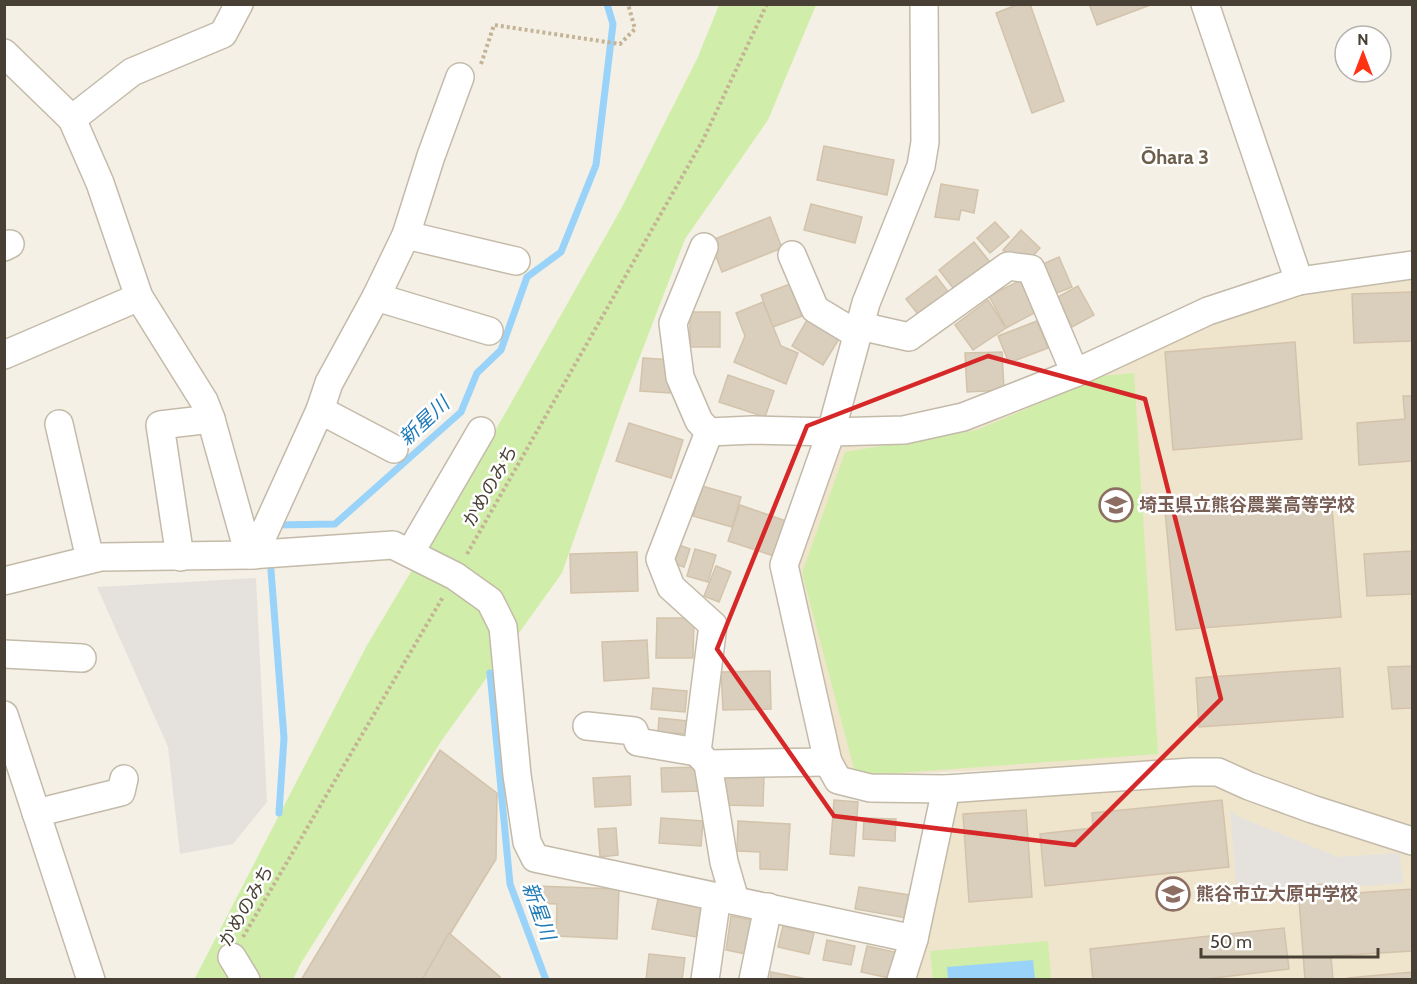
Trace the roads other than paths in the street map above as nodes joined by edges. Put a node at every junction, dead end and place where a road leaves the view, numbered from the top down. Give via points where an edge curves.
1 (239, 4) edge
2 (924, 4) edge
3 (1205, 4) edge
4 (4, 53) edge
5 (460, 77) road end
6 (72, 119) junction
7 (406, 235) junction
8 (704, 247) dead end
9 (792, 255) dead end
10 (516, 261) dead end
11 (1413, 265) edge
12 (1299, 281) junction
13 (139, 297) junction
14 (376, 297) junction
15 (489, 331) dead end
16 (859, 331) junction
17 (4, 355) edge
18 (1076, 373) junction
19 (320, 410) junction
20 (211, 419) junction
21 (59, 424) dead end
22 (481, 431) dead end
23 (709, 432) junction
24 (831, 432) junction
25 (394, 449) dead end
26 (261, 554) junction
27 (410, 554) junction
28 (180, 557) junction
29 (90, 559) junction
30 (4, 581) edge
31 (4, 654) edge
32 (82, 658) dead end
33 (4, 715) edge
34 (587, 726) dead end
35 (703, 758) junction
36 (828, 762) junction
37 (124, 779) dead end
38 (946, 789) junction
39 (36, 813) junction
40 (1413, 841) edge
41 (726, 898) junction
42 (768, 907) junction
43 (914, 939) junction
44 (91, 980) edge
45 (705, 980) edge
46 (753, 980) edge
47 (901, 980) edge

1 - 6 street via 223,34 132,72
2 - 16 street via 925,142 921,166 866,303
3 - 12 street
4 - 6 street
5 - 7 street
6 - 13 street via 100,183
7 - 10 street
7 - 14 street
8 - 23 street via 674,323 681,377 699,421
9 - 16 street via 815,309
11 - 12 street
12 - 18 street via 1208,311
13 - 17 street
13 - 20 street via 204,401
14 - 15 street
14 - 19 street via 330,383
16 - 18 street via 909,337 1008,266 1023,267 1030,269
16 - 24 street
18 - 24 street via 963,417 904,430
19 - 25 street
19 - 26 street
20 - 26 street
20 - 28 street via 160,424
21 - 29 street
22 - 27 street
23 - 24 street
23 - 35 street via 660,559 671,587 713,625
24 - 36 street via 784,565
26 - 27 street via 393,545
26 - 28 street
27 - 41 street via 455,576 489,601 503,627 517,775 527,842 535,858
28 - 29 street
29 - 30 street
31 - 32 street
33 - 39 street
34 - 35 street via 634,731 638,742
35 - 36 street
35 - 41 street via 724,862
36 - 38 street via 838,780 870,788
37 - 39 street via 121,792
38 - 40 street via 1218,772 1312,809
38 - 43 street
39 - 44 street
41 - 42 street
41 - 45 street
42 - 43 street
42 - 46 street
43 - 47 street

